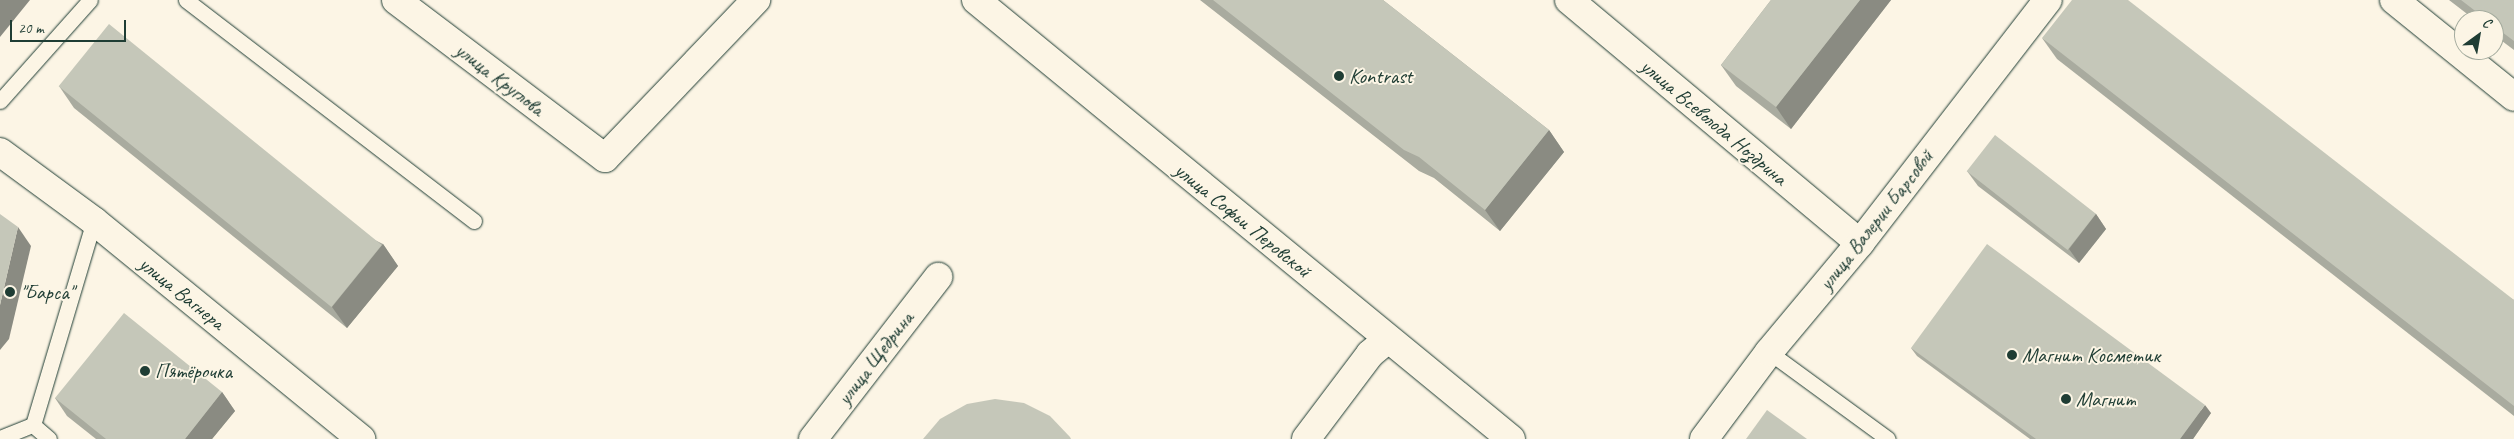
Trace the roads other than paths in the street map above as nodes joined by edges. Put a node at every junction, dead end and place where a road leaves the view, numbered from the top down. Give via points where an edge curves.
1 (90, 0) edge
2 (186, 0) edge
3 (396, 0) edge
4 (756, 0) edge
5 (976, 0) edge
6 (1569, 0) edge
7 (2048, 0) edge
8 (2394, 0) edge
9 (2514, 97) edge
10 (0, 101) edge
11 (0, 152) edge
12 (94, 221) junction
13 (474, 221) dead end
14 (1860, 243) junction
15 (938, 276) dead end
16 (1388, 339) junction
17 (1769, 352) junction
18 (33, 425) junction
19 (0, 438) edge
20 (49, 439) edge
21 (361, 439) edge
22 (813, 439) edge
23 (1306, 439) edge
24 (1511, 439) edge
25 (1704, 439) edge
26 (1888, 439) edge

1 - 10 lane
2 - 13 lane
3 - 4 street, улица Круглова via 605,158
5 - 16 street, улица Софьи Перовской
6 - 14 street, улица Всеволода Ноздрина
7 - 14 street, улица Валерии Барсовой
8 - 9 street
11 - 12 street, улица Вагнера
12 - 18 lane
12 - 21 street, улица Вагнера
14 - 17 street, улица Валерии Барсовой
15 - 22 street, улица Щедрина
16 - 23 street via 1370,354
16 - 24 street, улица Софьи Перовской
17 - 25 street, улица Валерии Барсовой
17 - 26 lane
18 - 19 lane
18 - 20 lane

